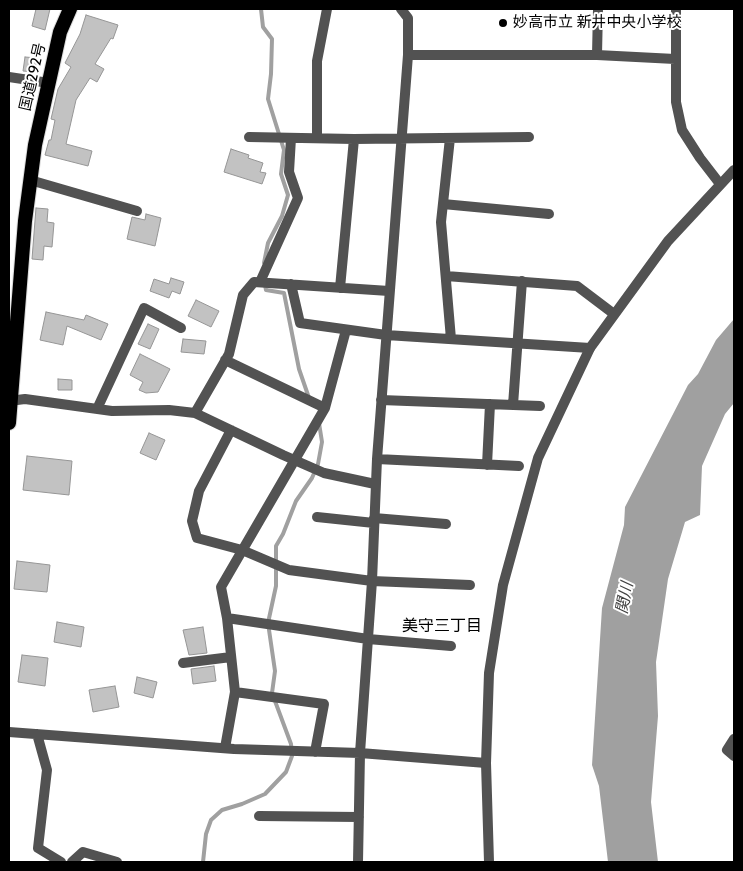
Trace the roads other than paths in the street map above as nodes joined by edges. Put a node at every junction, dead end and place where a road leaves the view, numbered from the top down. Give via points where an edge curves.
1 (70, 9) edge
2 (327, 9) edge
3 (401, 9) edge
4 (598, 9) edge
5 (676, 9) edge
6 (408, 55) junction
7 (597, 55) junction
8 (675, 59) junction
9 (9, 77) edge
10 (49, 83) junction
11 (249, 137) dead end
12 (529, 137) dead end
13 (292, 138) junction
14 (317, 138) junction
15 (401, 138) junction
16 (450, 138) junction
17 (354, 139) junction
18 (734, 170) edge
19 (30, 180) junction
20 (720, 184) junction
21 (443, 204) junction
22 (137, 211) dead end
23 (549, 214) dead end
24 (446, 276) junction
25 (522, 281) junction
26 (260, 282) junction
27 (292, 284) junction
28 (340, 288) junction
29 (389, 291) junction
30 (614, 314) junction
31 (181, 328) dead end
32 (346, 330) junction
33 (386, 335) junction
34 (451, 339) junction
35 (518, 343) junction
36 (590, 348) junction
37 (225, 360) junction
38 (382, 400) junction
39 (10, 401) edge
40 (490, 404) junction
41 (513, 405) junction
42 (540, 406) dead end
43 (325, 408) junction
44 (96, 409) junction
45 (195, 412) junction
46 (9, 422) edge
47 (231, 430) junction
48 (377, 459) junction
49 (295, 460) junction
50 (486, 464) junction
51 (519, 466) dead end
52 (375, 484) junction
53 (317, 517) dead end
54 (374, 520) junction
55 (446, 524) dead end
56 (242, 550) junction
57 (372, 581) junction
58 (470, 585) dead end
59 (227, 618) junction
60 (368, 639) junction
61 (451, 646) dead end
62 (231, 657) junction
63 (183, 663) dead end
64 (235, 692) junction
65 (9, 732) edge
66 (37, 734) junction
67 (734, 739) edge
68 (225, 748) junction
69 (316, 752) junction
70 (360, 753) junction
71 (734, 756) edge
72 (486, 763) junction
73 (259, 816) dead end
74 (359, 817) junction
75 (61, 862) edge
76 (72, 862) edge
77 (117, 862) edge
78 (358, 862) edge
79 (488, 862) edge

1 - 10 highway, 国道292号 via 60,32
2 - 14 street via 317,61
3 - 6 street via 408,18
4 - 7 street
5 - 8 street
6 - 7 street
6 - 15 street
7 - 8 street
8 - 20 street via 676,102 682,130
9 - 10 street
10 - 19 highway, 国道292号
11 - 13 street
12 - 16 street
13 - 14 street
13 - 26 street via 289,172 298,198
14 - 17 street
15 - 16 street
15 - 17 street
15 - 29 street
16 - 21 street
17 - 28 street
18 - 20 street
19 - 22 street
19 - 39 highway, 国道292号
20 - 30 street via 668,240
21 - 23 street
21 - 24 street
24 - 25 street
24 - 34 street
25 - 30 street via 577,286
25 - 35 street
26 - 27 street
26 - 37 street via 254,282 243,295
27 - 28 street
27 - 32 street via 300,323
28 - 29 street
29 - 33 street
30 - 36 street
31 - 44 street via 144,308
32 - 33 street
32 - 43 street
33 - 34 street
33 - 38 street
34 - 35 street
35 - 36 street
35 - 41 street
36 - 72 street via 538,458 503,585 489,673
37 - 43 street
37 - 45 street
38 - 40 street
38 - 48 street
39 - 44 street via 24,399
39 - 46 highway, 国道292号
40 - 41 street
40 - 50 street
41 - 42 street
43 - 49 street
44 - 45 street
45 - 47 street
47 - 49 street
47 - 56 street via 199,491 192,521 197,538
48 - 50 street
48 - 52 street
49 - 52 street via 324,473
49 - 56 street
50 - 51 street
52 - 54 street
53 - 54 street
54 - 55 street
54 - 57 street
56 - 57 street via 289,570
56 - 59 street via 221,587
57 - 58 street
57 - 60 street
59 - 60 street
59 - 62 street
60 - 61 street
60 - 70 street
62 - 63 street
62 - 64 street
64 - 68 street
64 - 69 street via 324,704
65 - 66 street
66 - 68 street
66 - 75 street via 47,770 38,848
67 - 71 street via 727,750
68 - 69 street
69 - 70 street
70 - 72 street
70 - 74 street
72 - 79 street
73 - 74 street
74 - 78 street
76 - 77 street via 83,852

